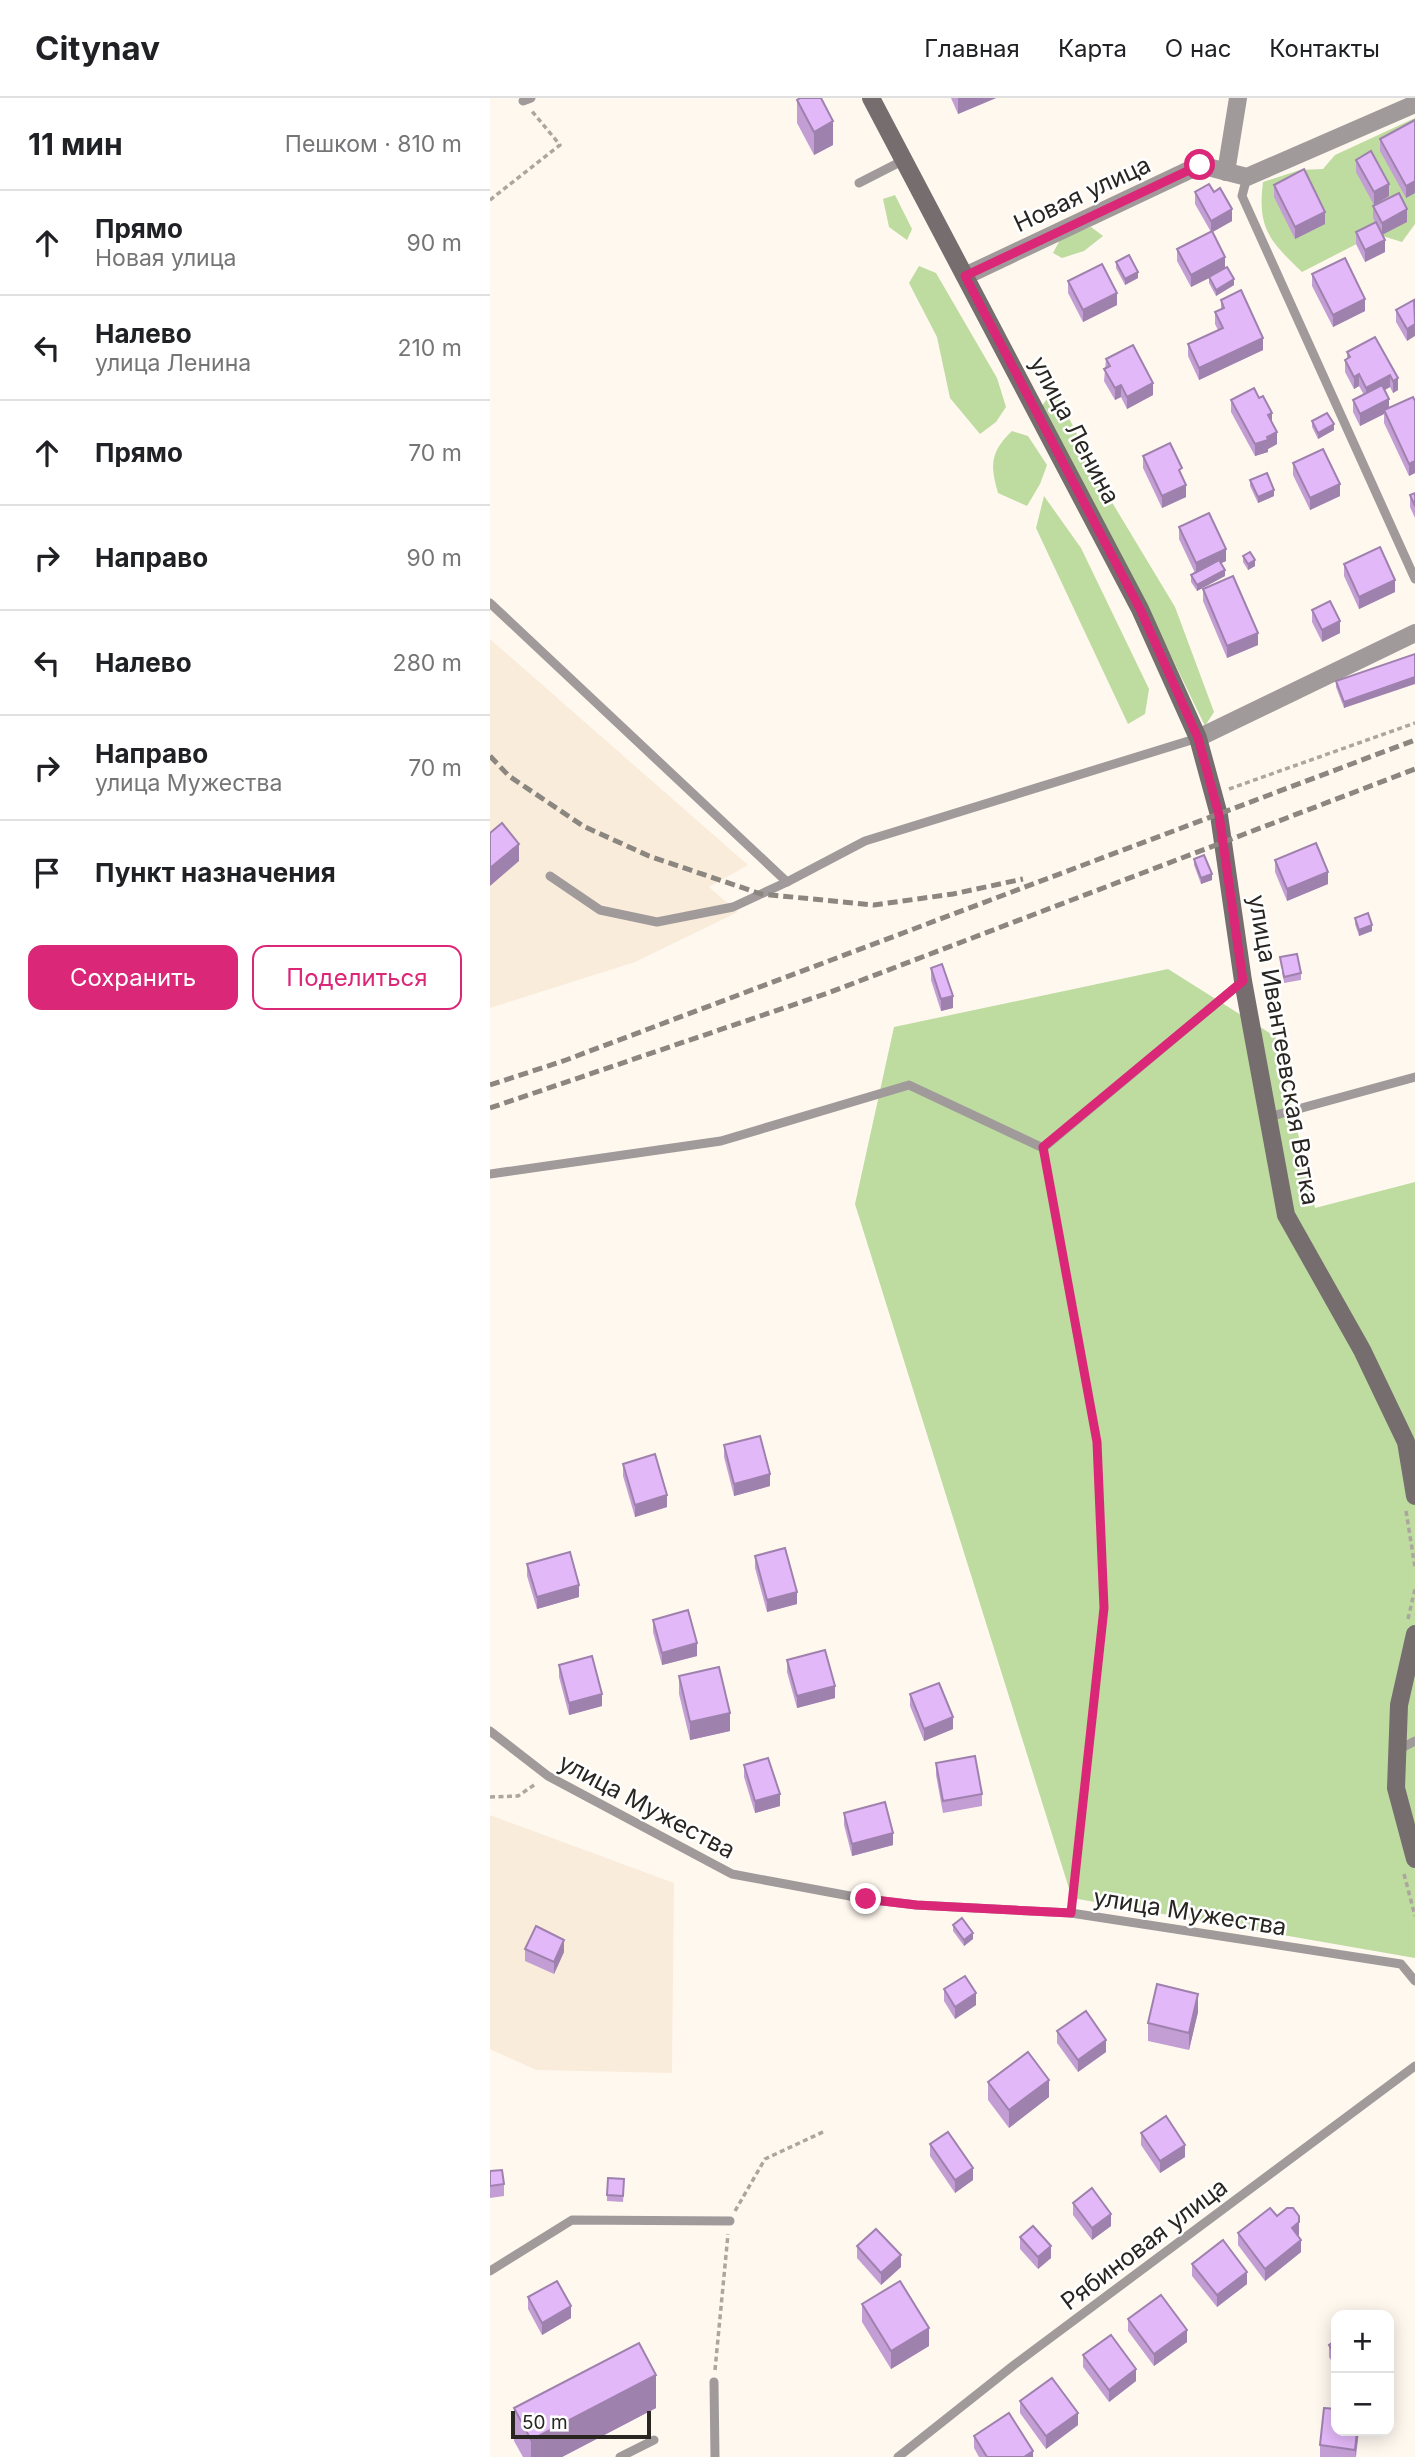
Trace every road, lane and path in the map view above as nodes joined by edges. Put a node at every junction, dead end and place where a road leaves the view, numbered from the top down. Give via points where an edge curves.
1 (871, 98) edge
2 (1238, 98) edge
3 (527, 99) edge
4 (1415, 104) edge
5 (904, 160) junction
6 (1226, 172) junction
7 (1247, 177) junction
8 (859, 183) dead end
9 (490, 200) edge
10 (965, 276) junction
11 (1415, 579) edge
12 (490, 603) edge
13 (1415, 633) edge
14 (1415, 723) edge
15 (1198, 738) junction
16 (1214, 794) junction
17 (550, 876) dead end
18 (787, 882) junction
19 (1243, 981) junction
20 (1415, 1077) edge
21 (1269, 1117) junction
22 (1043, 1147) junction
23 (490, 1174) edge
24 (1415, 1496) edge
25 (1415, 1634) edge
26 (490, 1731) edge
27 (1415, 1741) edge
28 (1398, 1750) junction
29 (548, 1776) junction
30 (490, 1797) edge
31 (1415, 1859) edge
32 (1071, 1913) junction
33 (1415, 1980) edge
34 (1415, 2066) edge
35 (825, 2132) dead end
36 (730, 2221) junction
37 (490, 2271) edge
38 (714, 2382) joint
39 (654, 2440) dead end
40 (620, 2457) edge
41 (715, 2457) edge
42 (898, 2457) edge

1 - 5 main road, улица Ленина
2 - 6 street
3 - 9 path via 560,145
4 - 7 street
5 - 8 lane
5 - 10 main road, улица Ленина
6 - 7 street, Новая улица
6 - 10 street, Новая улица via 1200,165
7 - 11 lane via 1242,197
10 - 15 main road, улица Ленина via 1140,609
12 - 18 lane
13 - 15 street
14 - 16 path
15 - 16 main road, улица Ленина
15 - 18 lane via 866,841
16 - 19 main road, улица Ивантеевская Ветка
17 - 18 lane via 600,910 657,922 733,906
19 - 21 main road, улица Ивантеевская Ветка
19 - 22 lane
20 - 21 lane
21 - 24 main road, улица Ивантеевская Ветка via 1286,1215 1362,1350 1406,1442
22 - 23 lane via 909,1085 721,1140
22 - 32 path via 1097,1442 1104,1608
25 - 28 main road via 1399,1705
26 - 29 lane, улица Мужества
27 - 28 lane
28 - 31 main road via 1396,1788
29 - 30 path via 518,1796
29 - 32 lane, улица Мужества via 733,1874 916,1905
32 - 33 lane, улица Мужества via 1401,1964
34 - 42 lane, Рябиновая улица via 1025,2356
35 - 36 path via 765,2159
36 - 37 lane via 572,2220
36 - 38 path
38 - 41 lane
39 - 40 lane

